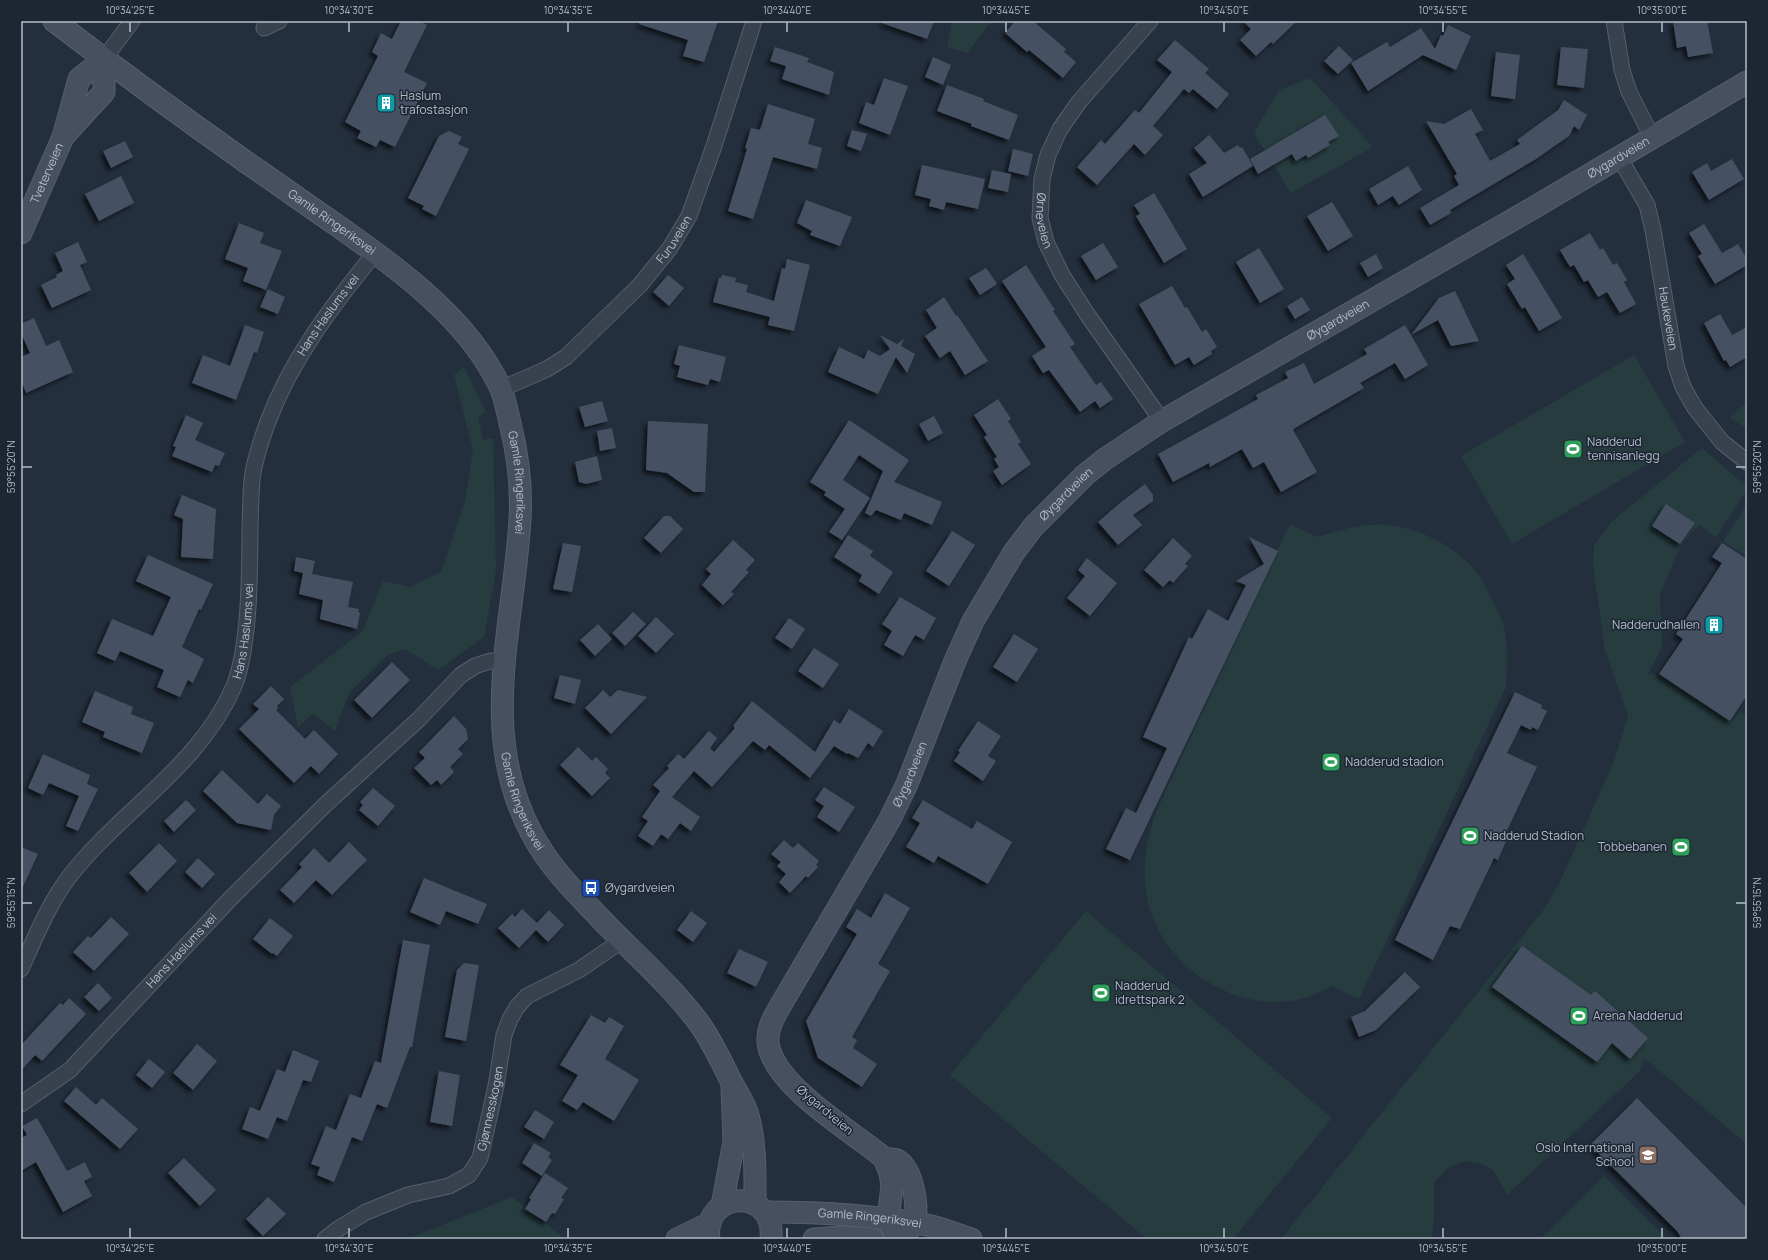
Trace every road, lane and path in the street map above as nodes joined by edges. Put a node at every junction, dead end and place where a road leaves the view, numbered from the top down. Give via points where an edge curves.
1 (54, 21) edge
2 (132, 21) edge
3 (279, 21) edge
4 (754, 21) edge
5 (1150, 21) edge
6 (1614, 21) edge
7 (264, 28) dead end
8 (104, 59) junction
9 (1747, 82) edge
10 (1652, 137) junction
11 (1620, 157) junction
12 (21, 233) edge
13 (375, 253) junction
14 (501, 389) junction
15 (1162, 421) junction
16 (1747, 462) edge
17 (505, 661) junction
18 (621, 941) junction
19 (21, 969) edge
20 (732, 1082) junction
21 (21, 1104) edge
22 (884, 1158) junction
23 (722, 1206) junction
24 (760, 1208) junction
25 (888, 1220) junction
26 (914, 1223) junction
27 (710, 1231) edge
28 (325, 1239) edge
29 (677, 1239) edge
30 (771, 1239) edge
31 (814, 1239) edge
32 (873, 1239) edge
33 (899, 1239) edge
34 (971, 1239) edge

1 - 8 main road, Gamle Ringeriksvei
2 - 8 street
3 - 7 street
4 - 14 street, Furuveien via 714,146 688,216 670,248 640,285 566,357 547,369
5 - 15 street, Ørneveien via 1079,102 1060,129 1048,155 1042,179 1040,218 1046,242 1062,275
6 - 10 street via 1622,70 1629,92
8 - 12 main road, Tveterveien via 79,79 63,137
8 - 13 main road, Gamle Ringeriksvei
9 - 10 main road, Øygardveien
10 - 11 main road, Øygardveien
11 - 15 main road, Øygardveien
11 - 16 street, Haukeveien via 1647,205 1676,366 1683,387 1695,408 1722,442
13 - 14 main road, Gamle Ringeriksvei via 412,282 458,324
13 - 19 street, Hans Haslums vei via 331,308 294,365 278,395 258,450 252,478 248,615 244,652 234,686 216,719 193,751 69,877 49,908
14 - 17 main road, Gamle Ringeriksvei via 516,446 521,490 515,576
15 - 22 main road, Øygardveien via 1085,475 1034,526 1010,558 973,621 907,784 889,821 770,1025 768,1042 777,1066 806,1098
17 - 18 main road, Gamle Ringeriksvei via 501,701 503,738 511,783 519,806 531,832 556,871
17 - 21 street, Hans Haslums vei via 490,661 475,666 461,675 419,719 326,804 230,899 70,1070
18 - 20 main road, Gamle Ringeriksvei via 667,984 682,1002 710,1040
18 - 28 street, Gjønnesskogen via 579,970 527,996 517,1007 504,1035 480,1158 469,1175 449,1186 408,1195 366,1212
20 - 23 main road, Gamle Ringeriksvei via 734,1141
20 - 24 main road, Gamle Ringeriksvei via 743,1100 753,1141
22 - 25 main road via 892,1185
22 - 26 main road, Øygardveien via 897,1160 914,1186
23 - 24 main road via 732,1201 744,1200
23 - 27 main road via 714,1213
24 - 25 main road, Gamle Ringeriksvei
24 - 30 main road via 770,1221
25 - 26 main road, Gamle Ringeriksvei
25 - 33 main road
26 - 33 main road
26 - 34 main road, Gamle Ringeriksvei
27 - 29 main road
31 - 32 main road, Gamle Ringeriksvei

